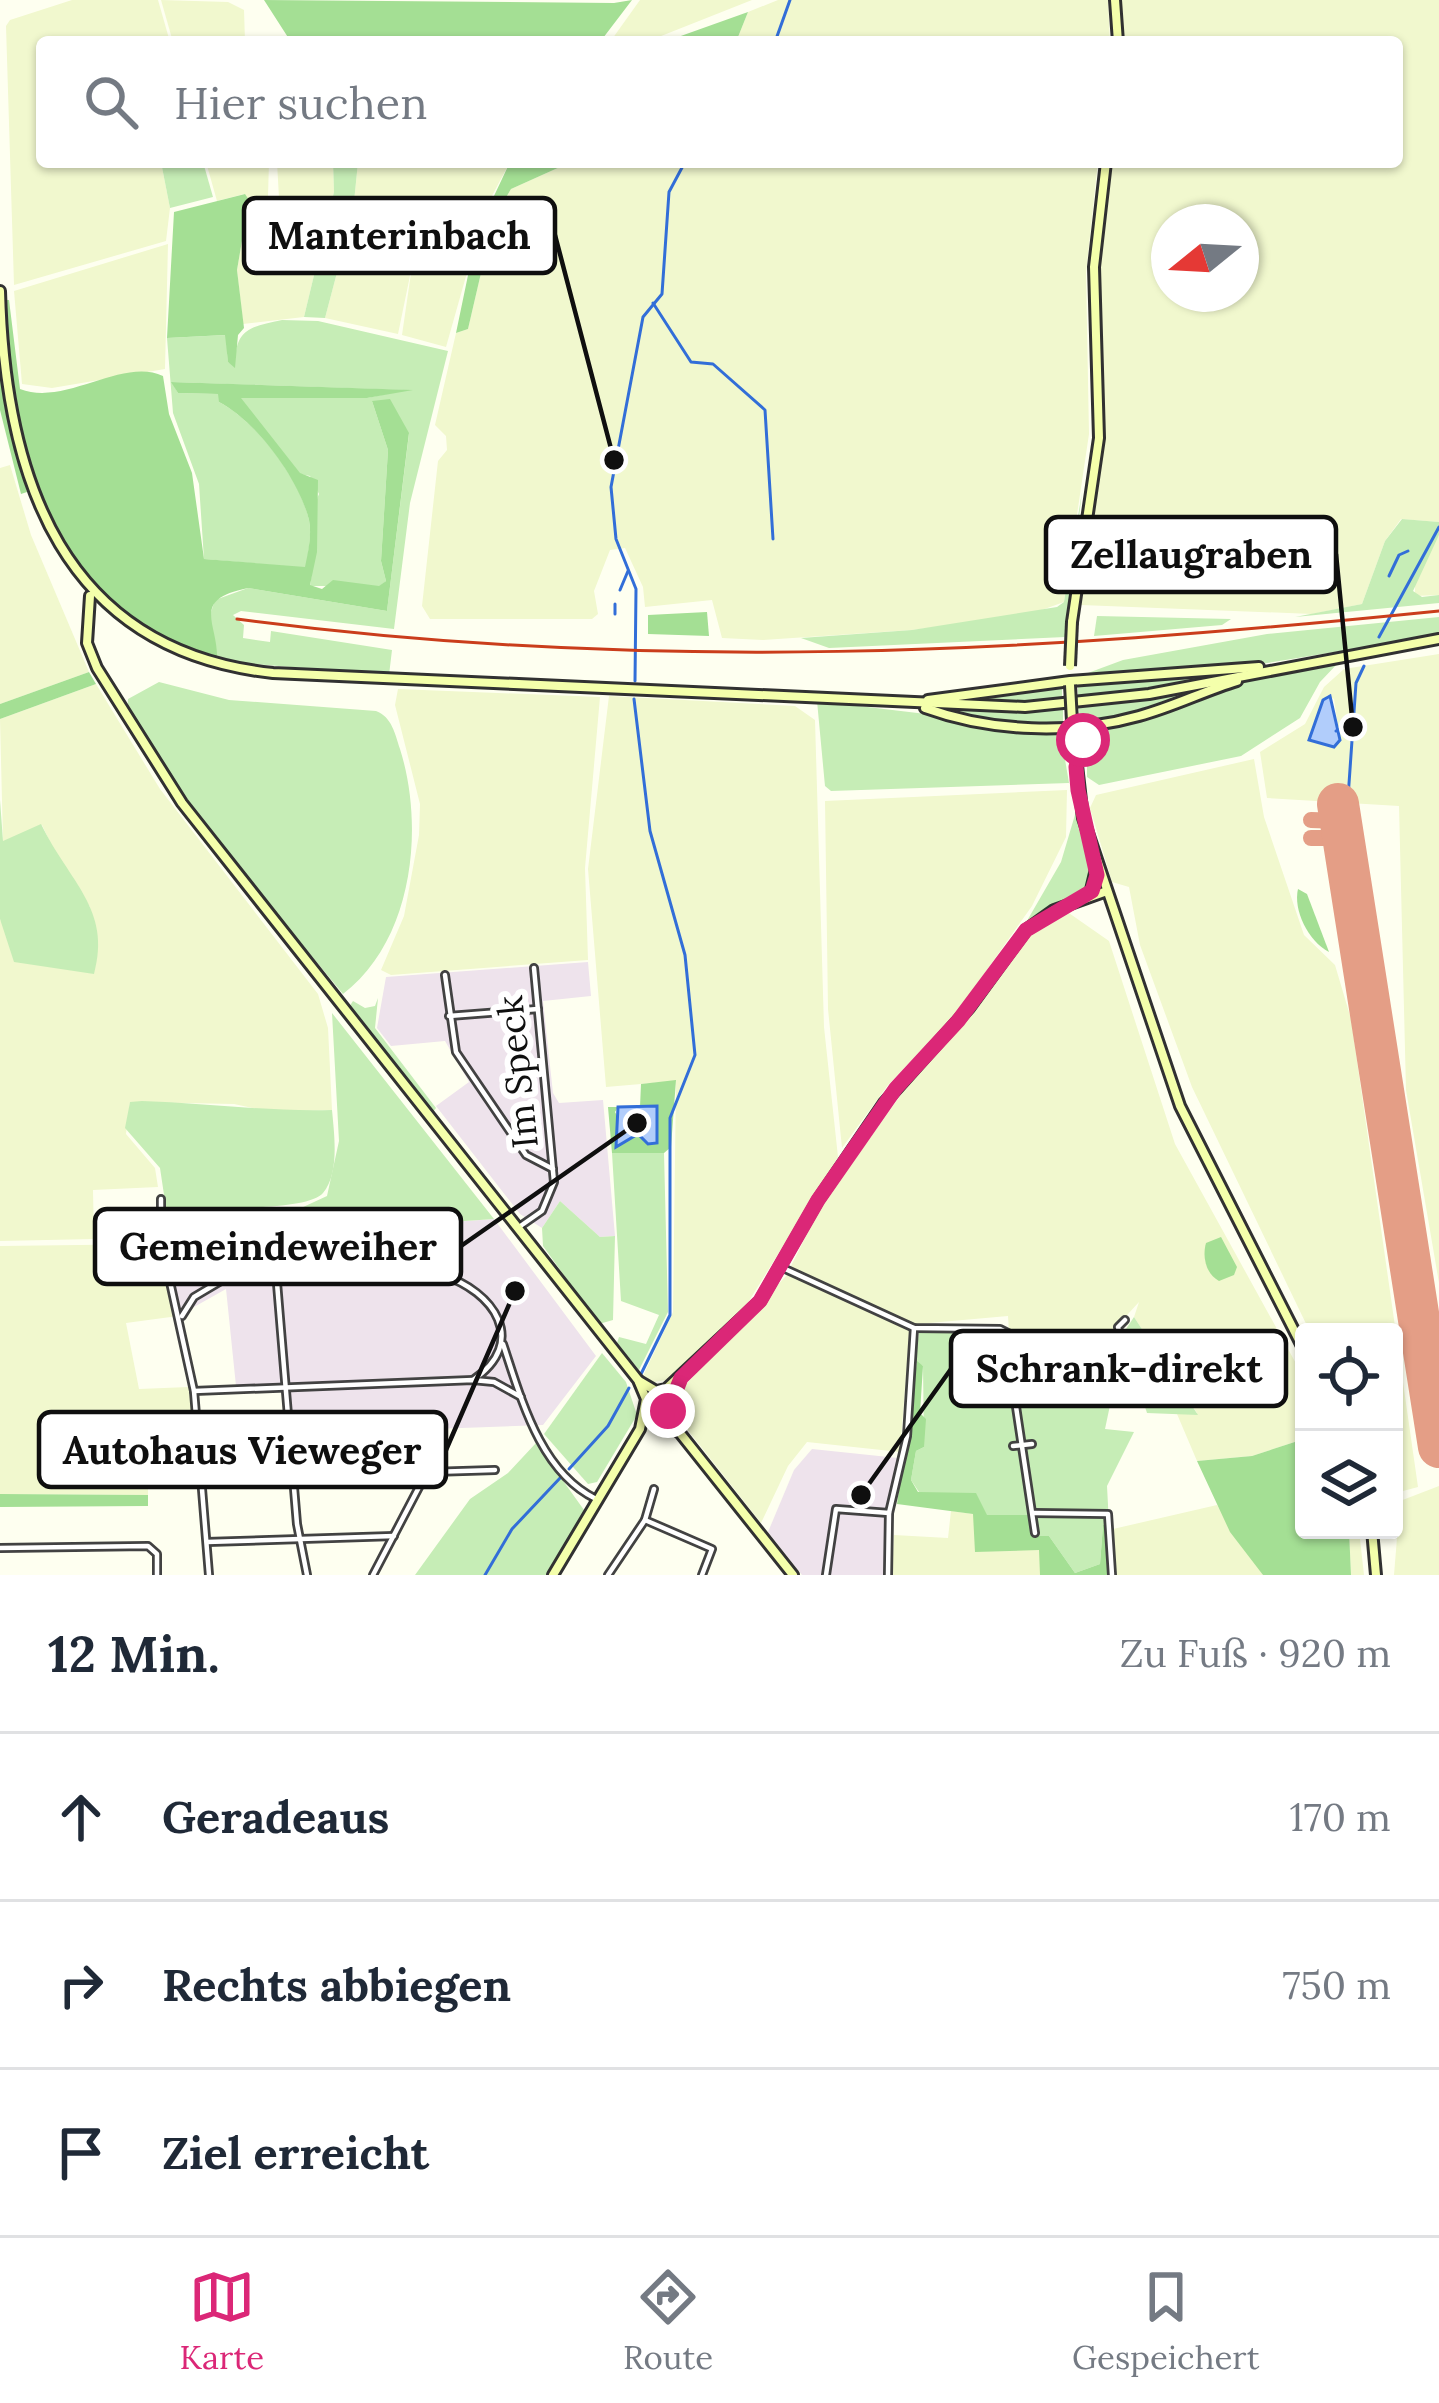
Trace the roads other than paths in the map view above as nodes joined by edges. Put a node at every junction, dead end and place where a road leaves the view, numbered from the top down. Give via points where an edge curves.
1 (1115, 0) edge
2 (1118, 36) edge
3 (1105, 168) edge
4 (0, 291) edge
5 (66, 557) junction
6 (1439, 639) edge
7 (1309, 662) junction
8 (1276, 668) junction
9 (1070, 683) junction
10 (908, 703) junction
11 (1072, 724) junction
12 (1099, 725) junction
13 (1076, 767) junction
14 (1093, 850) junction
15 (1107, 891) junction
16 (1094, 896) junction
17 (1112, 906) junction
18 (534, 968) dead end
19 (445, 975) dead end
20 (538, 1009) junction
21 (449, 1016) junction
22 (554, 1168) junction
23 (161, 1199) dead end
24 (519, 1227) junction
25 (107, 1241) dead end
26 (161, 1241) junction
27 (781, 1267) junction
28 (277, 1281) junction
29 (182, 1316) junction
30 (1125, 1321) dead end
31 (914, 1328) junction
32 (1295, 1333) edge
33 (1013, 1336) junction
34 (503, 1344) junction
35 (1034, 1347) junction
36 (1019, 1357) junction
37 (681, 1378) junction
38 (473, 1380) junction
39 (638, 1380) junction
40 (287, 1387) junction
41 (194, 1391) junction
42 (658, 1391) junction
43 (520, 1396) junction
44 (646, 1404) junction
45 (670, 1405) junction
46 (658, 1416) junction
47 (640, 1429) junction
48 (680, 1433) junction
49 (1028, 1444) junction
50 (1013, 1446) dead end
51 (495, 1470) dead end
52 (428, 1471) junction
53 (293, 1476) junction
54 (203, 1479) junction
55 (653, 1489) dead end
56 (1031, 1490) junction
57 (1023, 1491) dead end
58 (596, 1499) junction
59 (889, 1513) junction
60 (1034, 1514) junction
61 (645, 1520) junction
62 (1035, 1533) dead end
63 (394, 1537) junction
64 (1373, 1539) edge
65 (299, 1540) junction
66 (207, 1542) junction
67 (0, 1548) edge
68 (157, 1575) edge
69 (209, 1575) edge
70 (307, 1575) edge
71 (373, 1575) edge
72 (553, 1575) edge
73 (608, 1575) edge
74 (702, 1575) edge
75 (793, 1575) edge
76 (826, 1575) edge
77 (888, 1575) edge
78 (1112, 1575) edge
79 (1376, 1575) edge

1 - 2 main road
3 - 9 main road, bridge via 1094,267 1099,437
4 - 5 main road via 25,460
5 - 10 main road via 135,629 242,670
5 - 24 main road via 92,599 87,643 182,803
6 - 7 main road
7 - 8 main road
7 - 9 main road
8 - 10 main road via 1086,703
8 - 12 main road
9 - 10 main road
9 - 11 main road, bridge
10 - 11 main road via 1002,725
11 - 12 main road
11 - 13 main road
12 - 13 main road via 1083,740
13 - 14 main road
14 - 15 main road
14 - 16 main road
15 - 16 main road
15 - 17 main road
16 - 17 main road
16 - 27 main road via 1042,915 1026,930 896,1088
17 - 32 main road via 1199,1151
18 - 20 street, Im Speck
19 - 21 street
20 - 21 street
20 - 22 street, Im Speck
21 - 22 street via 460,1060 526,1155
22 - 24 street, Im Speck via 548,1203
23 - 26 street
24 - 39 main road
25 - 26 street
26 - 29 street
27 - 31 street
27 - 37 main road via 745,1319
28 - 29 street via 221,1281 194,1297
28 - 34 street via 442,1275 484,1298
28 - 40 street
29 - 41 street
30 - 35 street via 1118,1327 1130,1378 1118,1389
31 - 33 street via 974,1325
31 - 59 street via 907,1436
33 - 35 street
33 - 36 street
34 - 38 street
34 - 43 street
35 - 36 street
36 - 49 street via 1015,1400
37 - 42 main road
37 - 45 main road
38 - 40 street
38 - 43 street
39 - 42 main road
39 - 44 main road
40 - 41 street
40 - 53 street
41 - 54 street
42 - 44 main road
42 - 45 main road
43 - 58 street via 557,1465
44 - 46 main road
44 - 47 main road
45 - 46 main road
45 - 48 main road
46 - 47 main road
46 - 48 main road
47 - 58 main road
48 - 75 main road
49 - 50 street
49 - 56 street
51 - 52 street
52 - 53 street
52 - 63 street
53 - 54 street
53 - 65 street
54 - 66 street
55 - 61 street
56 - 57 street
56 - 60 street
58 - 72 main road
59 - 76 street via 836,1509
59 - 77 street
60 - 62 street
60 - 78 street via 1108,1514
61 - 73 street
61 - 74 street via 712,1549
63 - 65 street
63 - 71 street
64 - 79 main road
65 - 66 street
65 - 70 street
66 - 69 street
67 - 68 street via 148,1546 157,1554

